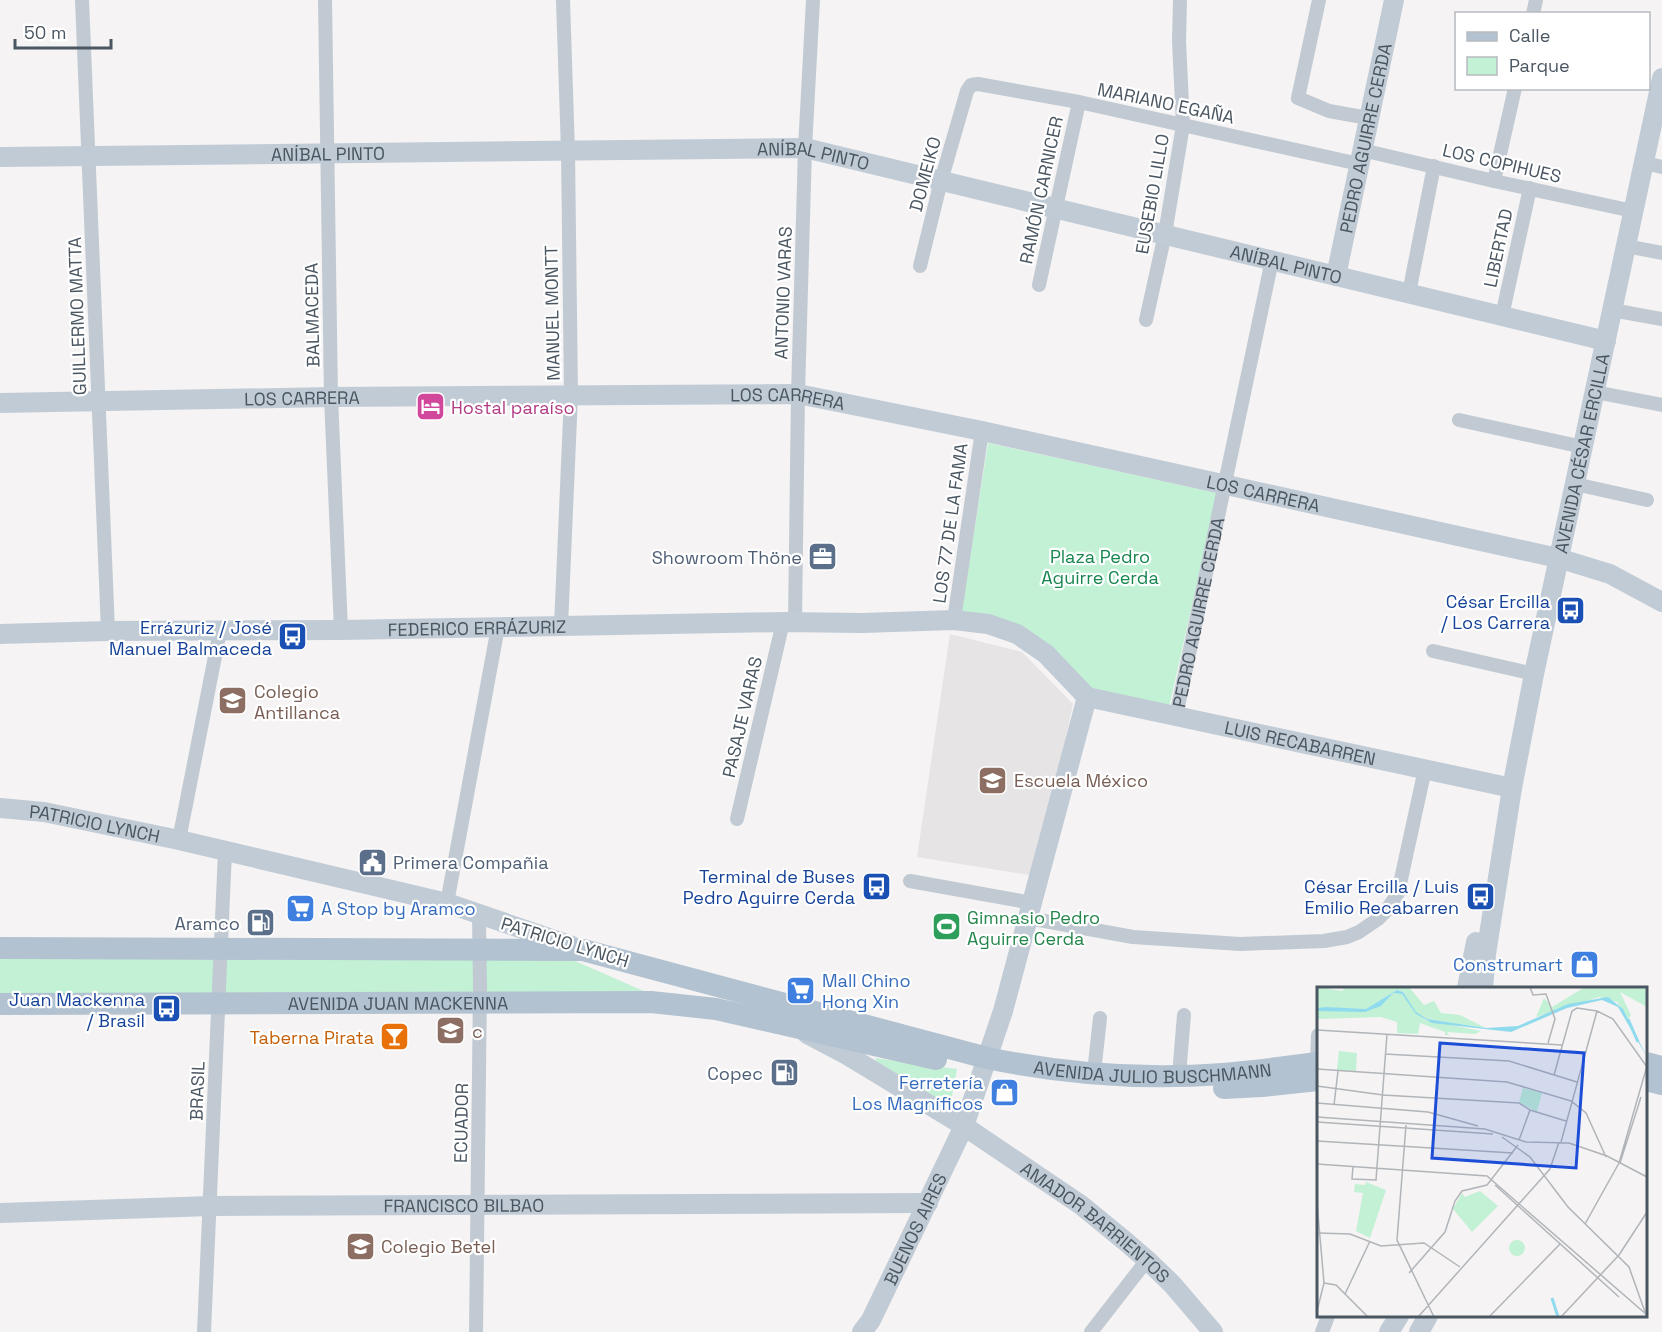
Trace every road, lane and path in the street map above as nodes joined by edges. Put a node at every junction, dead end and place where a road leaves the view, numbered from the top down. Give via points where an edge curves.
1 (82, 0) edge
2 (325, 0) edge
3 (563, 0) edge
4 (813, 0) edge
5 (1180, 0) edge
6 (1319, 0) edge
7 (1394, 0) edge
8 (1662, 78) edge
9 (1515, 90) edge
10 (967, 91) joint
11 (1078, 102) junction
12 (1368, 118) junction
13 (1183, 124) junction
14 (806, 148) junction
15 (568, 151) junction
16 (327, 154) junction
17 (88, 156) junction
18 (0, 157) edge
19 (1360, 157) junction
20 (1653, 165) edge
21 (1434, 166) junction
22 (941, 181) junction
23 (1494, 181) junction
24 (1530, 188) junction
25 (1055, 208) junction
26 (1633, 211) junction
27 (1165, 234) junction
28 (1626, 246) junction
29 (1662, 253) edge
30 (1272, 260) junction
31 (920, 266) dead end
32 (1336, 276) junction
33 (1039, 285) dead end
34 (1409, 293) junction
35 (1612, 310) junction
36 (1502, 316) junction
37 (1146, 320) dead end
38 (1662, 320) edge
39 (1605, 340) junction
40 (1594, 392) junction
41 (798, 394) junction
42 (571, 395) junction
43 (331, 397) junction
44 (99, 402) junction
45 (0, 403) edge
46 (1662, 405) edge
47 (1459, 420) dead end
48 (982, 431) junction
49 (1582, 447) junction
50 (1225, 484) junction
51 (1575, 484) junction
52 (1647, 500) dead end
53 (1558, 558) junction
54 (1662, 602) edge
55 (954, 620) junction
56 (789, 622) junction
57 (561, 626) junction
58 (498, 627) junction
59 (341, 630) junction
60 (108, 631) junction
61 (220, 631) junction
62 (0, 634) edge
63 (1433, 651) dead end
64 (1534, 674) junction
65 (1087, 697) junction
66 (1176, 716) junction
67 (1425, 770) junction
68 (1512, 788) junction
69 (0, 808) edge
70 (737, 819) dead end
71 (1505, 829) junction
72 (178, 840) junction
73 (225, 851) junction
74 (910, 881) dead end
75 (447, 903) junction
76 (1030, 911) junction
77 (479, 915) junction
78 (0, 948) edge
79 (480, 949) junction
80 (221, 950) junction
81 (583, 950) junction
82 (1467, 987) edge
83 (1483, 987) edge
84 (480, 1002) junction
85 (219, 1003) junction
86 (0, 1004) edge
87 (1184, 1015) dead end
88 (1100, 1018) dead end
89 (793, 1027) junction
90 (1647, 1063) edge
91 (987, 1066) junction
92 (1662, 1067) edge
93 (1317, 1068) edge
94 (1317, 1068) edge
95 (1094, 1073) junction
96 (1179, 1075) junction
97 (1647, 1080) edge
98 (1662, 1084) edge
99 (964, 1126) junction
100 (928, 1203) junction
101 (478, 1205) junction
102 (211, 1206) junction
103 (0, 1213) edge
104 (1147, 1260) junction
105 (1328, 1317) edge
106 (1398, 1317) edge
107 (1427, 1317) edge
108 (204, 1332) edge
109 (476, 1332) edge
110 (862, 1332) edge
111 (1091, 1332) edge
112 (1213, 1332) edge
113 (1322, 1332) edge
114 (1389, 1332) edge
115 (1419, 1332) edge

1 - 17 street, GUILLERMO MATTA
2 - 16 street, BALMACEDA
3 - 15 street, MANUEL MONTT
4 - 14 street, ANTONIO VARAS
5 - 13 street, EUSEBIO LILLO
6 - 12 street via 1298,98 1329,111
7 - 12 street, PEDRO AGUIRRE CERDA
8 - 20 street, AVENIDA CÉSAR ERCILLA
9 - 23 street
10 - 11 street, MARIANO EGAÑA via 978,84
10 - 22 street, DOMEIKO
11 - 13 street, MARIANO EGAÑA
11 - 25 street, RAMÓN CARNICER
12 - 19 street, PEDRO AGUIRRE CERDA
13 - 19 street, MARIANO EGAÑA
13 - 27 street, EUSEBIO LILLO
14 - 15 street, ANÍBAL PINTO
14 - 22 street, ANÍBAL PINTO
14 - 41 street, ANTONIO VARAS
15 - 16 street, ANÍBAL PINTO
15 - 42 street, MANUEL MONTT
16 - 17 street, ANÍBAL PINTO
16 - 43 street, BALMACEDA
17 - 18 street, ANÍBAL PINTO
17 - 44 street, GUILLERMO MATTA
19 - 21 street, LOS COPIHUES
19 - 32 street, PEDRO AGUIRRE CERDA
20 - 26 street, AVENIDA CÉSAR ERCILLA
21 - 23 street, LOS COPIHUES
21 - 34 street
22 - 25 street, ANÍBAL PINTO
22 - 31 street, DOMEIKO
23 - 24 street, LOS COPIHUES
24 - 26 street, LOS COPIHUES
24 - 36 street, LIBERTAD
25 - 27 street, ANÍBAL PINTO
25 - 33 street, RAMÓN CARNICER
26 - 28 street, AVENIDA CÉSAR ERCILLA
27 - 30 street, ANÍBAL PINTO
27 - 37 street, EUSEBIO LILLO
28 - 29 street
28 - 35 street, AVENIDA CÉSAR ERCILLA
30 - 32 street, ANÍBAL PINTO
30 - 50 street, PEDRO AGUIRRE CERDA
32 - 34 street, ANÍBAL PINTO
34 - 36 street, ANÍBAL PINTO
35 - 38 street
35 - 39 street, AVENIDA CÉSAR ERCILLA
36 - 39 street, ANÍBAL PINTO
39 - 40 street, AVENIDA CÉSAR ERCILLA
40 - 46 street
40 - 49 street, AVENIDA CÉSAR ERCILLA
41 - 42 street, LOS CARRERA
41 - 48 street, LOS CARRERA
41 - 56 street, ANTONIO VARAS
42 - 43 street, LOS CARRERA
42 - 57 street, MANUEL MONTT
43 - 44 street, LOS CARRERA
43 - 59 street, BALMACEDA
44 - 45 street, LOS CARRERA
44 - 60 street, GUILLERMO MATTA
47 - 49 street
48 - 50 street, LOS CARRERA
48 - 55 street, LOS 77 DE LA FAMA
49 - 51 street, AVENIDA CÉSAR ERCILLA
50 - 53 street, LOS CARRERA
50 - 66 street, PEDRO AGUIRRE CERDA
51 - 52 street
51 - 53 street, AVENIDA CÉSAR ERCILLA
53 - 54 street, LOS CARRERA via 1610,574
53 - 64 street, AVENIDA CÉSAR ERCILLA
55 - 56 street, FEDERICO ERRÁZURIZ
55 - 65 street, FEDERICO ERRÁZURIZ via 988,624 1017,634 1046,654
56 - 57 street, FEDERICO ERRÁZURIZ
56 - 70 street, PASAJE VARAS
57 - 58 street, FEDERICO ERRÁZURIZ
58 - 59 street, FEDERICO ERRÁZURIZ
58 - 75 street
59 - 61 street, FEDERICO ERRÁZURIZ
60 - 61 street, FEDERICO ERRÁZURIZ
60 - 62 street, FEDERICO ERRÁZURIZ
61 - 72 street
63 - 64 street
64 - 68 street, AVENIDA CÉSAR ERCILLA
65 - 66 street, LUIS RECABARREN
65 - 76 street
66 - 67 street, LUIS RECABARREN
67 - 68 street, LUIS RECABARREN
67 - 76 street via 1398,893 1378,919 1347,937 1240,944 1133,936
68 - 71 street, AVENIDA CÉSAR ERCILLA
69 - 72 street, PATRICIO LYNCH via 44,812
71 - 82 street, AVENIDA CÉSAR ERCILLA via 1484,903
71 - 83 street, AVENIDA CÉSAR ERCILLA
72 - 73 street, PATRICIO LYNCH
73 - 75 street, PATRICIO LYNCH
73 - 80 street, BRASIL
74 - 76 street
75 - 77 street, PATRICIO LYNCH
76 - 91 street
77 - 79 street, ECUADOR
77 - 81 street, PATRICIO LYNCH
78 - 80 main road
79 - 80 main road
79 - 81 main road
79 - 84 street, ECUADOR
80 - 85 street, BRASIL
81 - 91 main road, PATRICIO LYNCH
84 - 85 main road, AVENIDA JUAN MACKENNA
84 - 89 main road, AVENIDA JUAN MACKENNA via 651,1002 716,1009
84 - 101 street, ECUADOR
85 - 86 main road, AVENIDA JUAN MACKENNA
85 - 102 street, BRASIL
87 - 96 street
88 - 95 street
89 - 91 main road, AVENIDA JUAN MACKENNA
89 - 99 street, AVENIDA JUAN MACKENNA
90 - 92 main road
91 - 93 main road, AVENIDA JULIO BUSCHMANN via 1087,1084 1171,1088 1262,1086
91 - 95 main road, AVENIDA JULIO BUSCHMANN
91 - 99 street, BUENOS AIRES via 976,1110
94 - 96 main road, AVENIDA JULIO BUSCHMANN
95 - 96 main road, AVENIDA JULIO BUSCHMANN
97 - 98 main road
99 - 100 street, BUENOS AIRES
99 - 104 street, AMADOR BARRIENTOS via 1081,1205
100 - 101 street, FRANCISCO BILBAO
100 - 110 street, BUENOS AIRES
101 - 102 street, FRANCISCO BILBAO
101 - 109 street, ECUADOR
102 - 103 street, FRANCISCO BILBAO
102 - 108 street, BRASIL
104 - 111 street
104 - 112 street, AMADOR BARRIENTOS
105 - 113 street
106 - 114 street
107 - 115 street

